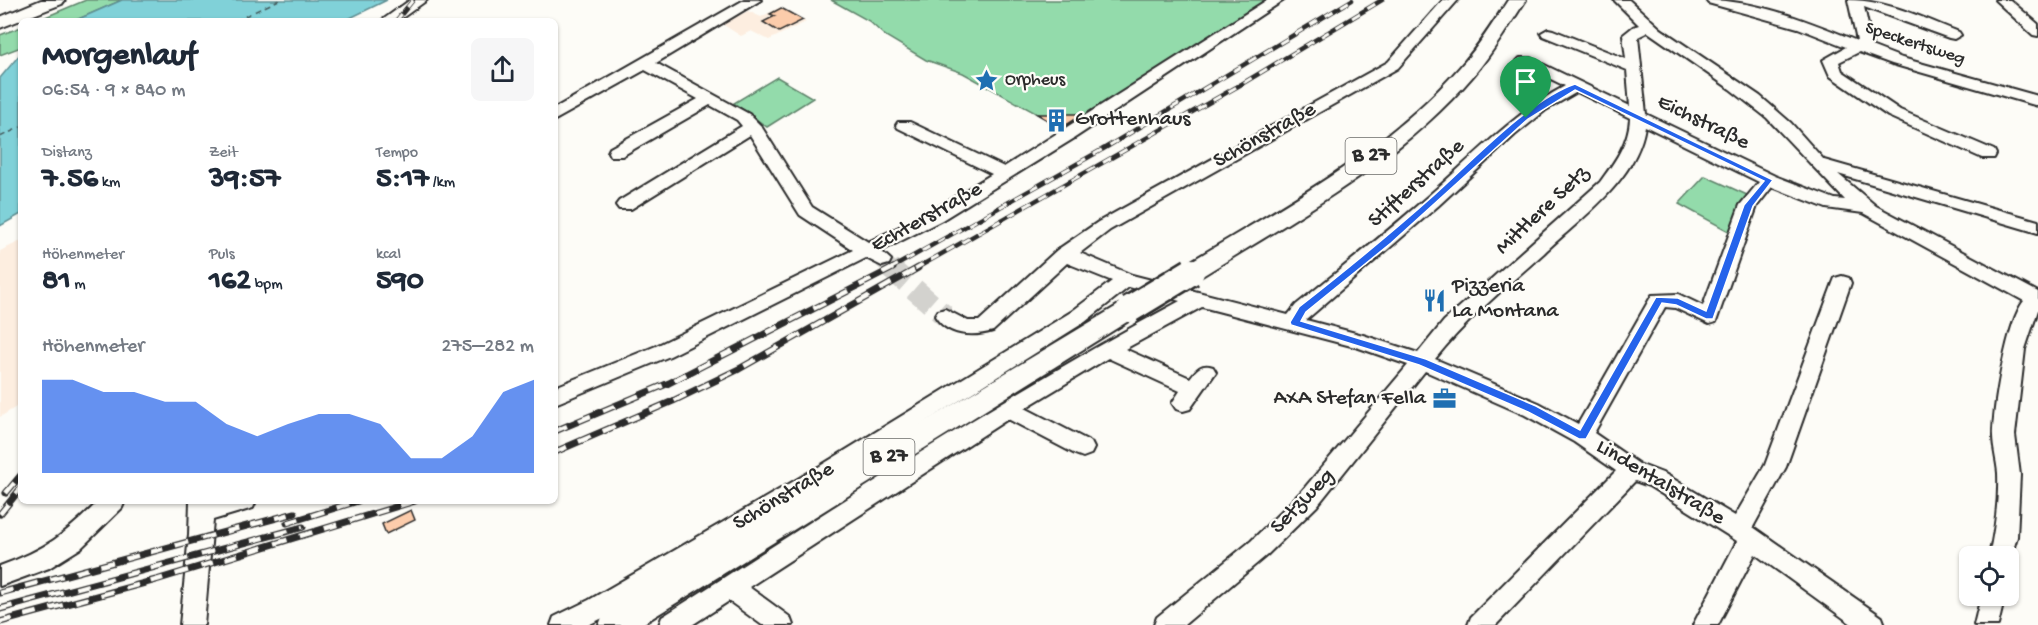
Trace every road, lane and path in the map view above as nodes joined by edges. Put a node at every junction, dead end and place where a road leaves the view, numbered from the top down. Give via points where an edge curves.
1 (56, 0) edge
2 (420, 0) edge
3 (754, 0) edge
4 (1277, 0) edge
5 (1451, 0) edge
6 (1517, 0) edge
7 (1621, 0) edge
8 (1855, 0) edge
9 (2002, 0) edge
10 (1721, 1) edge
11 (393, 18) edge
12 (0, 23) edge
13 (1648, 28) junction
14 (2038, 32) edge
15 (1548, 33) dead end
16 (1954, 36) dead end
17 (1859, 46) junction
18 (1525, 61) dead end
19 (644, 63) junction
20 (1633, 67) junction
21 (1575, 87) junction
22 (709, 99) junction
23 (2038, 101) edge
24 (558, 113) edge
25 (1637, 116) junction
26 (904, 125) dead end
27 (753, 126) junction
28 (616, 152) dead end
29 (1988, 154) dead end
30 (1818, 164) junction
31 (1005, 174) junction
32 (1769, 180) junction
33 (626, 205) dead end
34 (1867, 209) junction
35 (2038, 227) edge
36 (1064, 254) junction
37 (875, 255) junction
38 (1126, 280) junction
39 (1842, 284) dead end
40 (1198, 300) junction
41 (2037, 300) edge
42 (945, 316) tunnel mouth
43 (1294, 322) junction
44 (1107, 349) junction
45 (1423, 362) junction
46 (1194, 388) dead end
47 (558, 391) edge
48 (1008, 409) junction
49 (1582, 436) junction
50 (1083, 448) dead end
51 (1631, 470) junction
52 (111, 504) edge
53 (226, 504) edge
54 (201, 508) edge
55 (1745, 534) junction
56 (2003, 546) edge
57 (0, 576) edge
58 (731, 588) junction
59 (1991, 606) edge
60 (192, 625) edge
61 (563, 625) edge
62 (614, 625) edge
63 (671, 625) edge
64 (781, 625) edge
65 (1166, 625) edge
66 (1479, 625) edge
67 (1705, 625) edge
68 (1873, 625) edge
69 (1986, 625) edge

1 - 12 main road
2 - 11 street
3 - 19 street
4 - 31 street, Echterstraße
5 - 36 street, Schönstraße via 1393,65 1104,226
6 - 62 main road, B 27, bridge via 1459,80 1385,146 1326,188
7 - 13 street
8 - 16 street
8 - 17 street via 1865,43
9 - 14 street
10 - 17 street, Speckertsweg
13 - 20 street, Mittlere Setz via 1630,35
13 - 30 street via 1737,86 1774,116
15 - 20 street
17 - 23 street, Speckertsweg via 1897,61
17 - 29 street via 1831,60 1835,73 1894,113
18 - 21 street, Eichstraße
19 - 22 street
19 - 24 street
20 - 25 street, Mittlere Setz
21 - 25 street, Eichstraße
21 - 43 street, Stifterstraße via 1526,118 1388,241 1303,310
22 - 27 street
22 - 28 street
25 - 32 street, Eichstraße
25 - 45 street, Mittlere Setz via 1636,132 1625,158 1606,186 1469,308
26 - 31 street
27 - 33 street
27 - 37 street via 806,211
30 - 34 street
30 - 35 street
31 - 37 street, Echterstraße
32 - 34 street, Eichstraße via 1832,204
32 - 49 street via 1749,205 1709,317 1678,301 1659,300
34 - 41 street
36 - 38 street
36 - 42 street, Schönstraße via 986,326 975,330 959,326
37 - 47 street, Echterstraße via 663,351
38 - 40 street, Lindentalstraße
38 - 61 street, Schönstraße via 1078,316 838,466
39 - 55 street via 1775,467
40 - 43 street, Lindentalstraße
40 - 44 street
41 - 56 street via 2027,310 2015,349 2004,435 2008,475
43 - 45 street, Lindentalstraße
44 - 46 street
44 - 48 street
45 - 49 street, Lindentalstraße via 1532,409
45 - 65 street, Setzweg via 1310,499 1259,548
48 - 50 street
48 - 58 street
49 - 51 street, Lindentalstraße
51 - 55 street, Lindentalstraße via 1657,480
51 - 66 street
52 - 57 street via 73,540 40,561
53 - 54 street
54 - 60 street
55 - 67 street
55 - 68 street, Lindentalstraße
58 - 63 street
58 - 64 street
59 - 69 street

